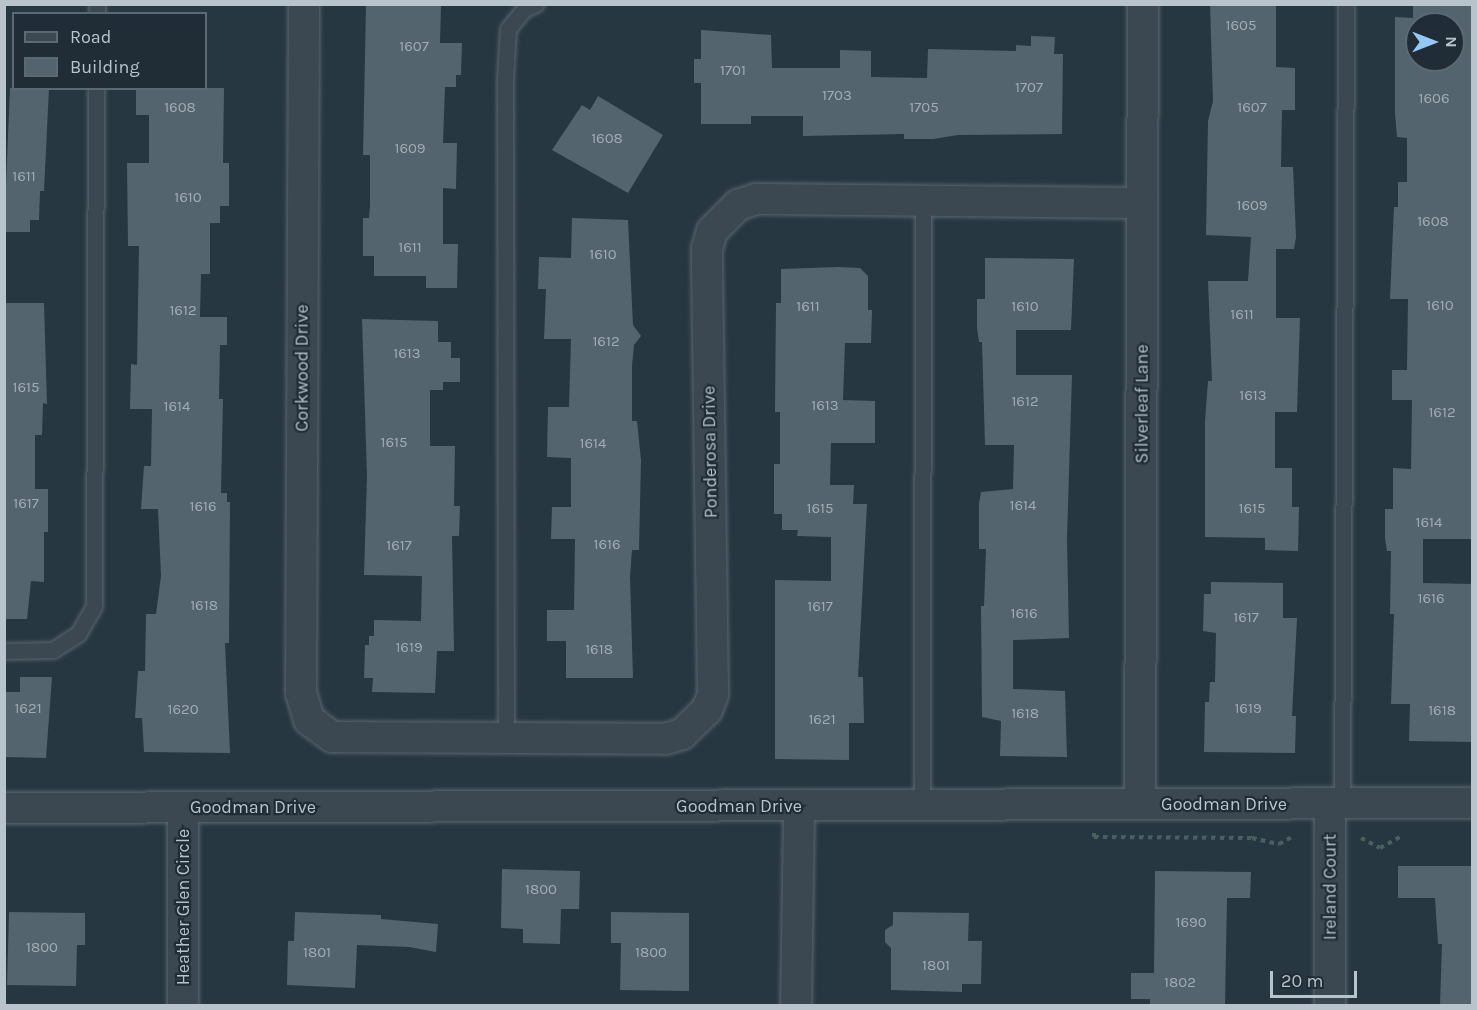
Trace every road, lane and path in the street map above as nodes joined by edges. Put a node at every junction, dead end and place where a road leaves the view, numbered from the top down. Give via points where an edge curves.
1 (304, 4) edge
2 (536, 4) edge
3 (1143, 4) edge
4 (1346, 4) edge
5 (96, 90) edge
6 (923, 201) junction
7 (1142, 203) junction
8 (4, 651) edge
9 (316, 727) joint
10 (506, 739) junction
11 (1140, 804) junction
12 (1336, 804) junction
13 (1473, 804) edge
14 (922, 805) junction
15 (799, 806) junction
16 (4, 808) edge
17 (183, 808) junction
18 (1411, 836) dead end
19 (1361, 838) dead end
20 (183, 1005) edge
21 (796, 1005) edge
22 (1330, 1005) edge

1 - 9 street, Corkwood Drive via 301,693 303,707
2 - 10 lane via 524,9 508,29 505,79
3 - 7 street, Silverleaf Lane
4 - 12 lane
5 - 8 lane via 94,606 78,634 53,650
6 - 7 street, Ponderosa Drive
6 - 10 street, Ponderosa Drive via 756,199 738,204 723,216 712,231 707,249 713,694 707,710 682,734 665,739
6 - 14 lane
7 - 11 street, Silverleaf Lane
9 - 10 street, Ponderosa Drive via 332,737 346,739
11 - 12 street, Goodman Drive
11 - 14 street, Goodman Drive
12 - 13 street, Goodman Drive
12 - 22 street, Ireland Court
14 - 15 street, Goodman Drive
15 - 17 street, Goodman Drive
15 - 21 street
16 - 17 street, Goodman Drive
17 - 20 street, Heather Glen Circle
18 - 19 path via 1400,836 1380,848

